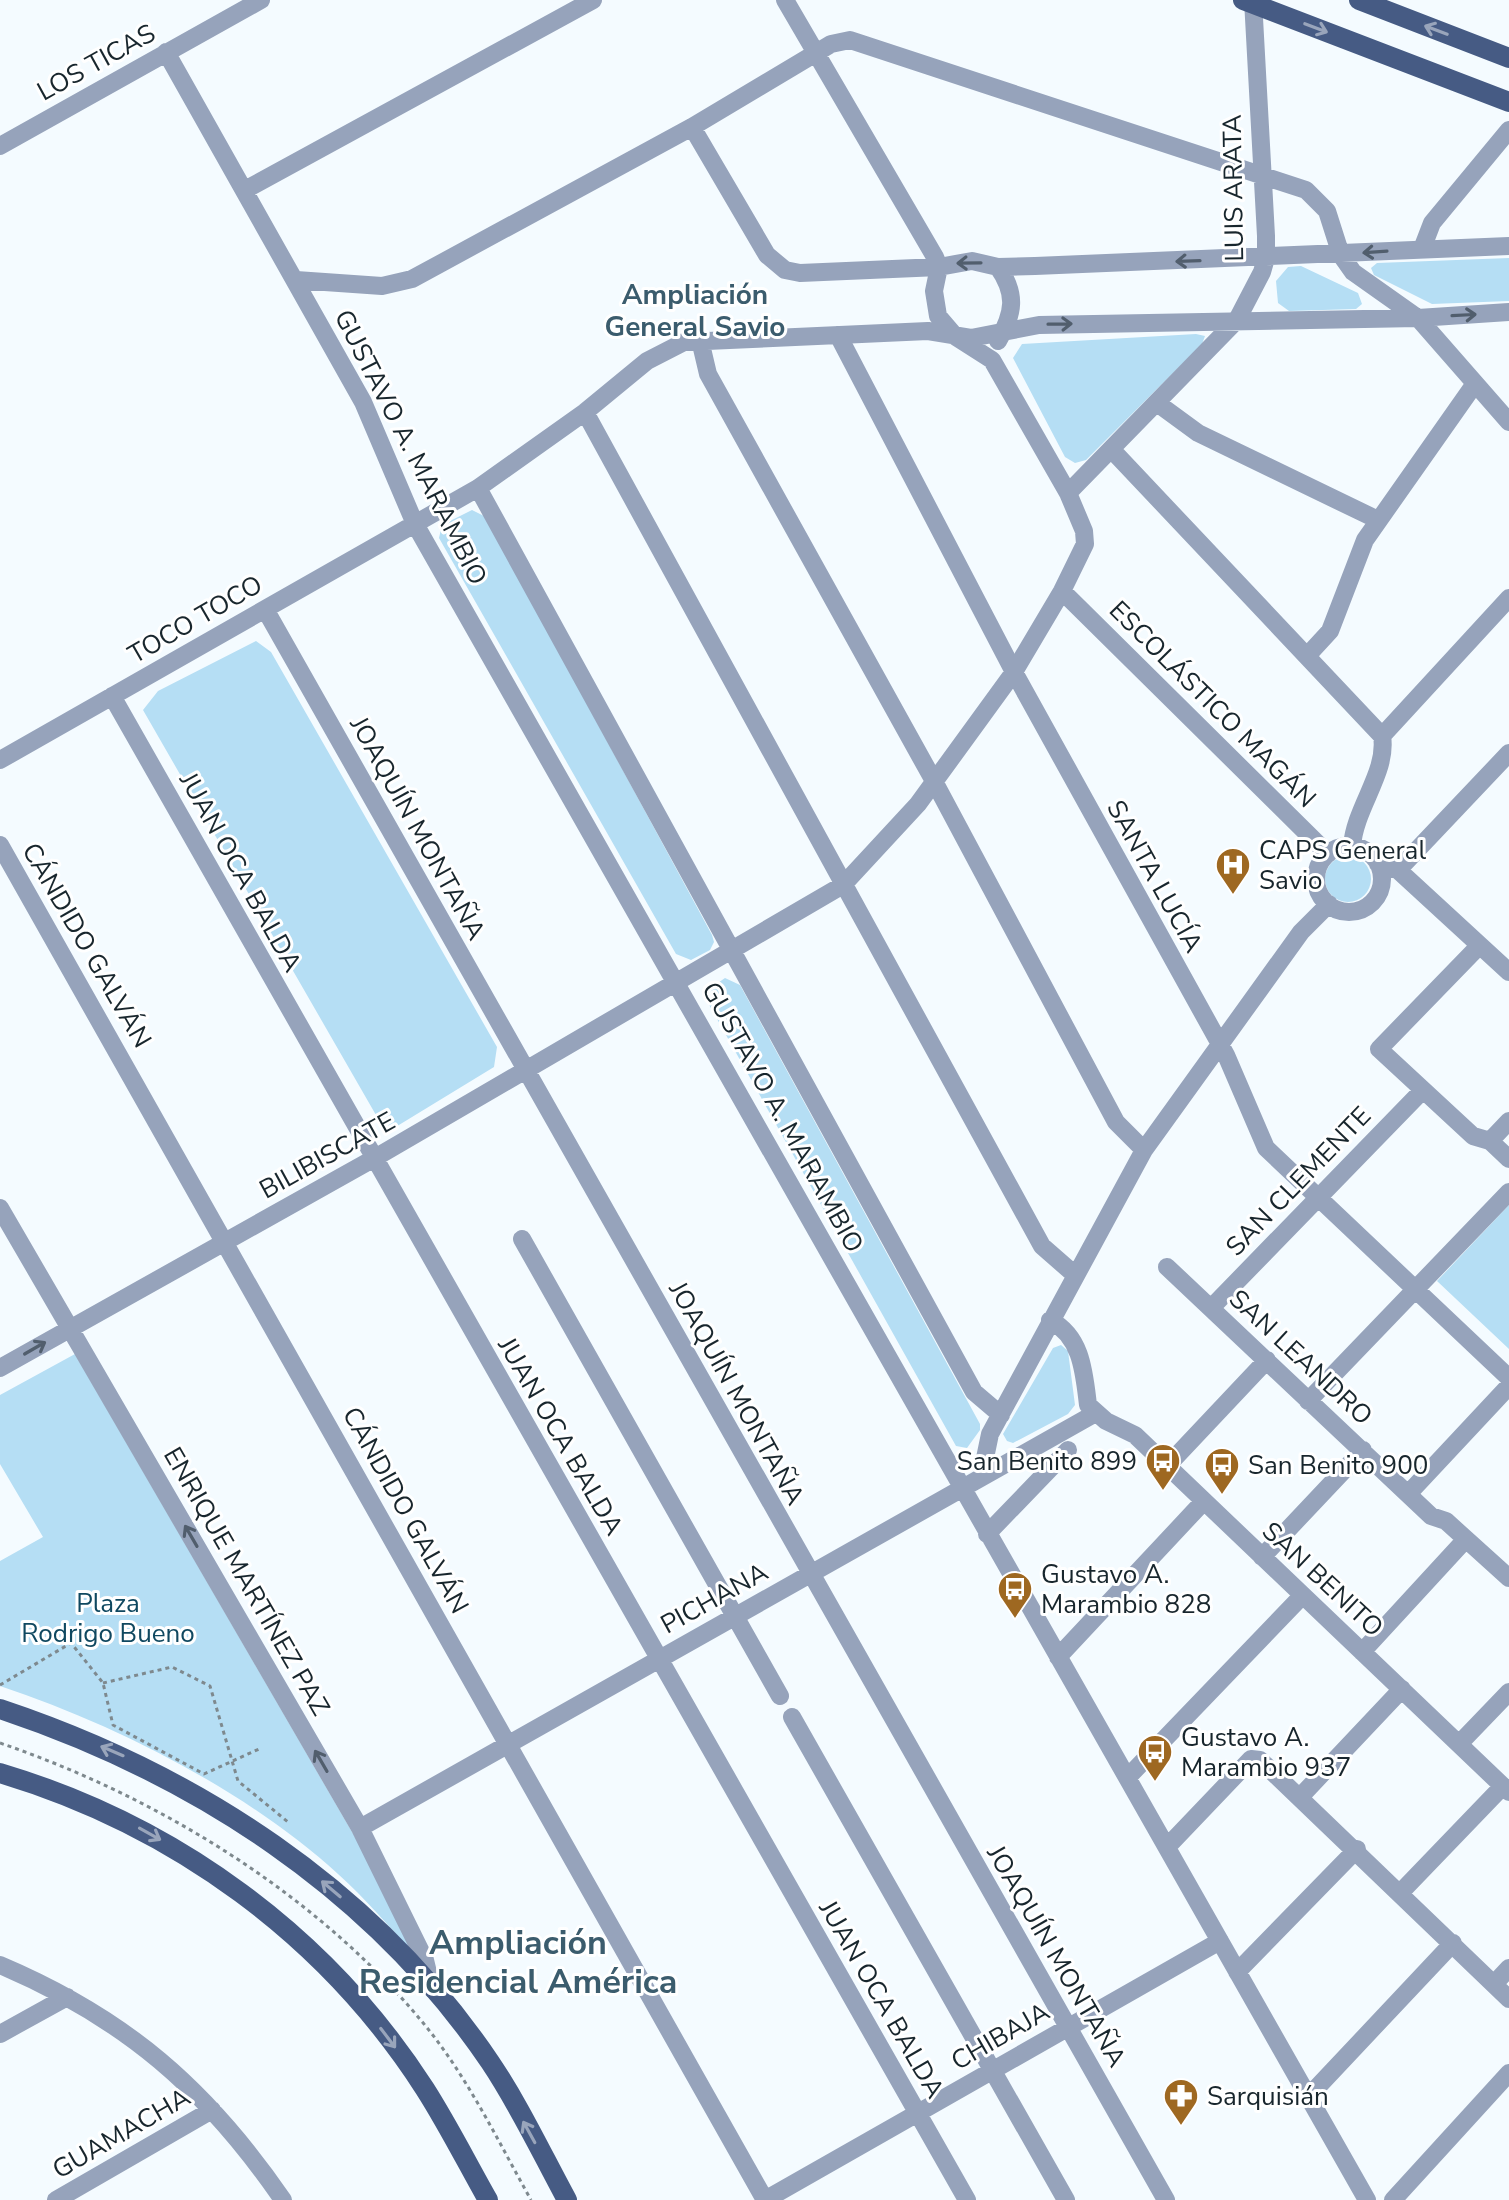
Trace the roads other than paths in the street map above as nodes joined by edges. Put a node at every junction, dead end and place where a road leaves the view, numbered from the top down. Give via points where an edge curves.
1 (261, 0) edge
2 (593, 0) edge
3 (785, 0) edge
4 (1359, 0) edge
5 (1250, 1) edge
6 (166, 52) junction
7 (818, 55) junction
8 (1509, 58) edge
9 (1509, 102) edge
10 (692, 127) junction
11 (1509, 130) edge
12 (0, 146) edge
13 (1260, 174) junction
14 (245, 190) junction
15 (1509, 246) edge
16 (1422, 249) junction
17 (1341, 255) junction
18 (1266, 258) junction
19 (939, 267) junction
20 (998, 267) junction
21 (296, 280) junction
22 (1509, 312) edge
23 (1418, 318) junction
24 (1237, 320) junction
25 (838, 335) junction
26 (1001, 335) junction
27 (956, 337) junction
28 (700, 340) junction
29 (992, 360) junction
30 (1474, 385) junction
31 (1157, 403) junction
32 (585, 412) junction
33 (1509, 422) edge
34 (1112, 450) junction
35 (478, 488) junction
36 (1068, 493) junction
37 (1378, 520) junction
38 (415, 524) junction
39 (1062, 591) junction
40 (1509, 598) edge
41 (265, 609) junction
42 (1307, 656) junction
43 (1014, 672) junction
44 (112, 696) junction
45 (1382, 736) junction
46 (1509, 753) edge
47 (0, 760) edge
48 (935, 783) junction
49 (0, 845) edge
50 (1352, 846) junction
51 (1328, 854) junction
52 (1378, 864) junction
53 (1398, 870) junction
54 (843, 885) junction
55 (1416, 885) junction
56 (1372, 903) junction
57 (1329, 904) junction
58 (1479, 946) junction
59 (733, 950) junction
60 (1508, 968) edge
61 (677, 981) junction
62 (1219, 1044) junction
63 (526, 1072) junction
64 (1423, 1090) junction
65 (1509, 1121) edge
66 (1490, 1141) junction
67 (1144, 1150) junction
68 (373, 1159) junction
69 (1509, 1159) edge
70 (1509, 1192) edge
71 (1315, 1198) junction
72 (0, 1208) edge
73 (522, 1239) dead end
74 (227, 1241) junction
75 (1167, 1267) dead end
76 (1074, 1274) junction
77 (1415, 1290) junction
78 (1211, 1308) junction
79 (1050, 1320) junction
80 (70, 1327) junction
81 (1267, 1360) junction
82 (0, 1368) edge
83 (1509, 1378) edge
84 (1509, 1386) edge
85 (1308, 1401) junction
86 (1094, 1414) junction
87 (1001, 1415) junction
88 (1068, 1450) dead end
89 (1363, 1450) junction
90 (1167, 1466) junction
91 (988, 1471) junction
92 (961, 1487) junction
93 (1408, 1494) junction
94 (1204, 1501) junction
95 (987, 1534) junction
96 (1466, 1539) junction
97 (1262, 1557) junction
98 (809, 1574) junction
99 (1509, 1578) edge
100 (1302, 1596) junction
101 (733, 1617) junction
102 (1362, 1652) junction
103 (1058, 1657) junction
104 (658, 1659) junction
105 (1402, 1689) junction
106 (1509, 1692) edge
107 (780, 1696) dead end
108 (0, 1709) edge
109 (792, 1717) dead end
110 (1459, 1744) junction
111 (507, 1746) junction
112 (0, 1773) edge
113 (1128, 1777) junction
114 (1506, 1789) edge
115 (1300, 1797) junction
116 (360, 1828) junction
117 (1167, 1847) junction
118 (1357, 1849) junction
119 (1401, 1892) junction
120 (1220, 1941) junction
121 (1453, 1943) junction
122 (0, 1965) edge
123 (1509, 1968) edge
124 (1237, 1972) junction
125 (1494, 1984) junction
126 (432, 1989) junction
127 (67, 1997) junction
128 (1509, 1999) edge
129 (1067, 2027) junction
130 (0, 2034) edge
131 (993, 2070) junction
132 (1508, 2078) edge
133 (1309, 2096) junction
134 (212, 2110) junction
135 (918, 2114) junction
136 (56, 2200) edge
137 (283, 2200) edge
138 (488, 2200) edge
139 (567, 2200) edge
140 (765, 2200) edge
141 (967, 2200) edge
142 (1066, 2200) edge
143 (1166, 2200) edge
144 (1367, 2200) edge
145 (1393, 2200) edge

1 - 6 street, LOS TICAS
2 - 14 street
3 - 7 street
8 -> 4 main road
5 -> 9 main road
5 - 13 street, LUIS ARATA
6 - 12 street, LOS TICAS
6 - 14 street, GUSTAVO A. MARAMBIO
7 - 10 street
7 - 13 street via 837,41 850,40
7 - 19 street
10 - 19 street via 767,255 785,270
10 - 21 street via 402,283
11 - 16 street via 1432,223
13 - 17 street via 1319,200
13 - 18 street, LUIS ARATA
14 - 21 street, GUSTAVO A. MARAMBIO
15 - 16 street
16 -> 17 street
17 - 18 street
17 - 23 street via 1366,284
18 -> 20 street
18 - 24 street, LUIS ARATA
20 -> 19 street via 972,261
19 - 27 street via 934,291 938,316
20 - 26 street via 1013,300
21 - 38 street, GUSTAVO A. MARAMBIO via 372,420
23 -> 22 street
23 - 24 street
23 - 30 street
26 -> 24 street via 1039,325
24 - 31 street, LUIS ARATA
25 - 27 street, TOCO TOCO via 928,331
25 - 28 street, TOCO TOCO
25 - 43 street, SANTA LUCÍA
26 - 27 street
26 - 29 street
27 - 29 street
28 - 32 street, TOCO TOCO via 657,355
28 - 48 street via 708,374
29 - 36 street, BILIBISCATE
30 - 33 street
30 - 37 street
31 - 34 street, LUIS ARATA
31 - 37 street via 1198,433
32 - 35 street, TOCO TOCO
32 - 54 street
34 - 36 street, LUIS ARATA
34 - 42 street
35 - 38 street, TOCO TOCO
35 - 59 street
36 - 39 street, BILIBISCATE via 1085,544
37 - 42 street via 1356,560 1330,631
38 - 41 street, TOCO TOCO
38 - 61 street, GUSTAVO A. MARAMBIO
39 - 43 street, BILIBISCATE
39 - 51 street, ESCOLÁSTICO MAGÁN
40 - 45 street
41 - 44 street, TOCO TOCO
41 - 63 street, JOAQUÍN MONTAÑA
42 - 45 street
43 - 48 street, BILIBISCATE
43 - 62 street, SANTA LUCÍA
44 - 47 street, TOCO TOCO
44 - 68 street, JUAN OCA BALDA
45 - 50 street via 1382,761 1357,814
46 - 53 street
48 - 54 street, BILIBISCATE
48 - 67 street via 1116,1122
49 - 74 street, CÁNDIDO GALVÁN
50 - 51 street
50 - 52 street
51 - 57 street via 1316,880
52 - 53 street
52 - 56 street via 1381,884
53 - 55 street
54 - 59 street, BILIBISCATE
54 - 76 street via 1042,1246
55 - 56 street via 1390,890
55 - 58 street
56 - 57 street via 1353,911
57 - 62 street via 1301,932
58 - 60 street
58 - 64 street via 1379,1049
59 - 61 street, BILIBISCATE
59 - 87 street via 974,1392
61 - 63 street, BILIBISCATE
61 - 92 street, GUSTAVO A. MARAMBIO
62 - 67 street
62 - 71 street, SANTA LUCÍA via 1266,1148
63 - 68 street, BILIBISCATE
63 - 98 street, JOAQUÍN MONTAÑA
64 - 66 street via 1473,1136
64 - 71 street, SAN CLEMENTE
65 - 66 street
66 - 69 street
67 - 76 street
68 - 74 street, BILIBISCATE
68 - 104 street, JUAN OCA BALDA
70 - 77 street
71 - 77 street, SANTA LUCÍA
71 - 78 street, SAN CLEMENTE
72 - 80 street, ENRIQUE MARTÍNEZ PAZ
73 - 101 street
74 - 80 street, BILIBISCATE
74 - 111 street, CÁNDIDO GALVÁN
75 - 78 street, SAN LEANDRO
76 - 79 street
77 - 83 street, SANTA LUCÍA
77 - 85 street
78 - 81 street, SAN LEANDRO
79 - 86 street via 1075,1340
79 - 87 street
82 -> 80 street, BILIBISCATE
116 -> 80 street, ENRIQUE MARTÍNEZ PAZ
81 - 85 street, SAN LEANDRO
81 - 90 street
84 - 93 street
85 - 89 street, SAN LEANDRO
86 - 90 street, SAN BENITO via 1135,1435
86 - 91 street, PICHANA
87 - 91 street via 986,1443
88 - 95 street
89 - 93 street, SAN LEANDRO
89 - 97 street
90 - 94 street, SAN BENITO
91 - 92 street, PICHANA
92 - 95 street, GUSTAVO A. MARAMBIO
92 - 98 street, PICHANA
93 - 96 street, SAN LEANDRO
94 - 97 street, SAN BENITO
94 - 103 street
95 - 103 street, GUSTAVO A. MARAMBIO
96 - 99 street, SAN LEANDRO
96 - 102 street
97 - 100 street, SAN BENITO
98 - 101 street, PICHANA
98 - 129 street, JOAQUÍN MONTAÑA
100 - 102 street, SAN BENITO
100 - 113 street
101 - 104 street, PICHANA
101 - 107 street
102 - 105 street, SAN BENITO
103 - 113 street, GUSTAVO A. MARAMBIO
104 - 111 street, PICHANA
104 - 135 street, JUAN OCA BALDA
105 - 110 street, SAN BENITO
105 - 115 street
106 - 110 street
126 -> 108 main road via 349,1903 189,1788 116,1752
109 - 131 street
110 - 114 street, SAN BENITO
111 - 116 street, PICHANA
111 - 140 street, CÁNDIDO GALVÁN
112 -> 138 main road via 95,1807 165,1843 249,1897 296,1938 343,1984 403,2058
113 - 117 street, GUSTAVO A. MARAMBIO
114 - 119 street
115 - 117 street via 1260,1760 1251,1759
115 - 118 street
116 - 126 street, ENRIQUE MARTÍNEZ PAZ via 425,1960
117 - 120 street, GUSTAVO A. MARAMBIO
118 - 119 street
118 - 124 street
119 - 121 street
120 - 124 street, GUSTAVO A. MARAMBIO
120 - 129 street, CHIBAJA
121 - 125 street
121 - 133 street
122 - 127 street
123 - 125 street
124 - 133 street, GUSTAVO A. MARAMBIO
125 - 128 street
139 -> 126 main road via 492,2065
127 - 130 street
127 - 134 street via 156,2055
129 - 131 street, CHIBAJA
129 - 143 street, JOAQUÍN MONTAÑA
131 - 135 street, CHIBAJA
131 - 142 street
132 - 145 street
133 - 144 street, GUSTAVO A. MARAMBIO
134 - 136 street, GUAMACHA
134 - 137 street
135 - 140 street, CHIBAJA
135 - 141 street, JUAN OCA BALDA

